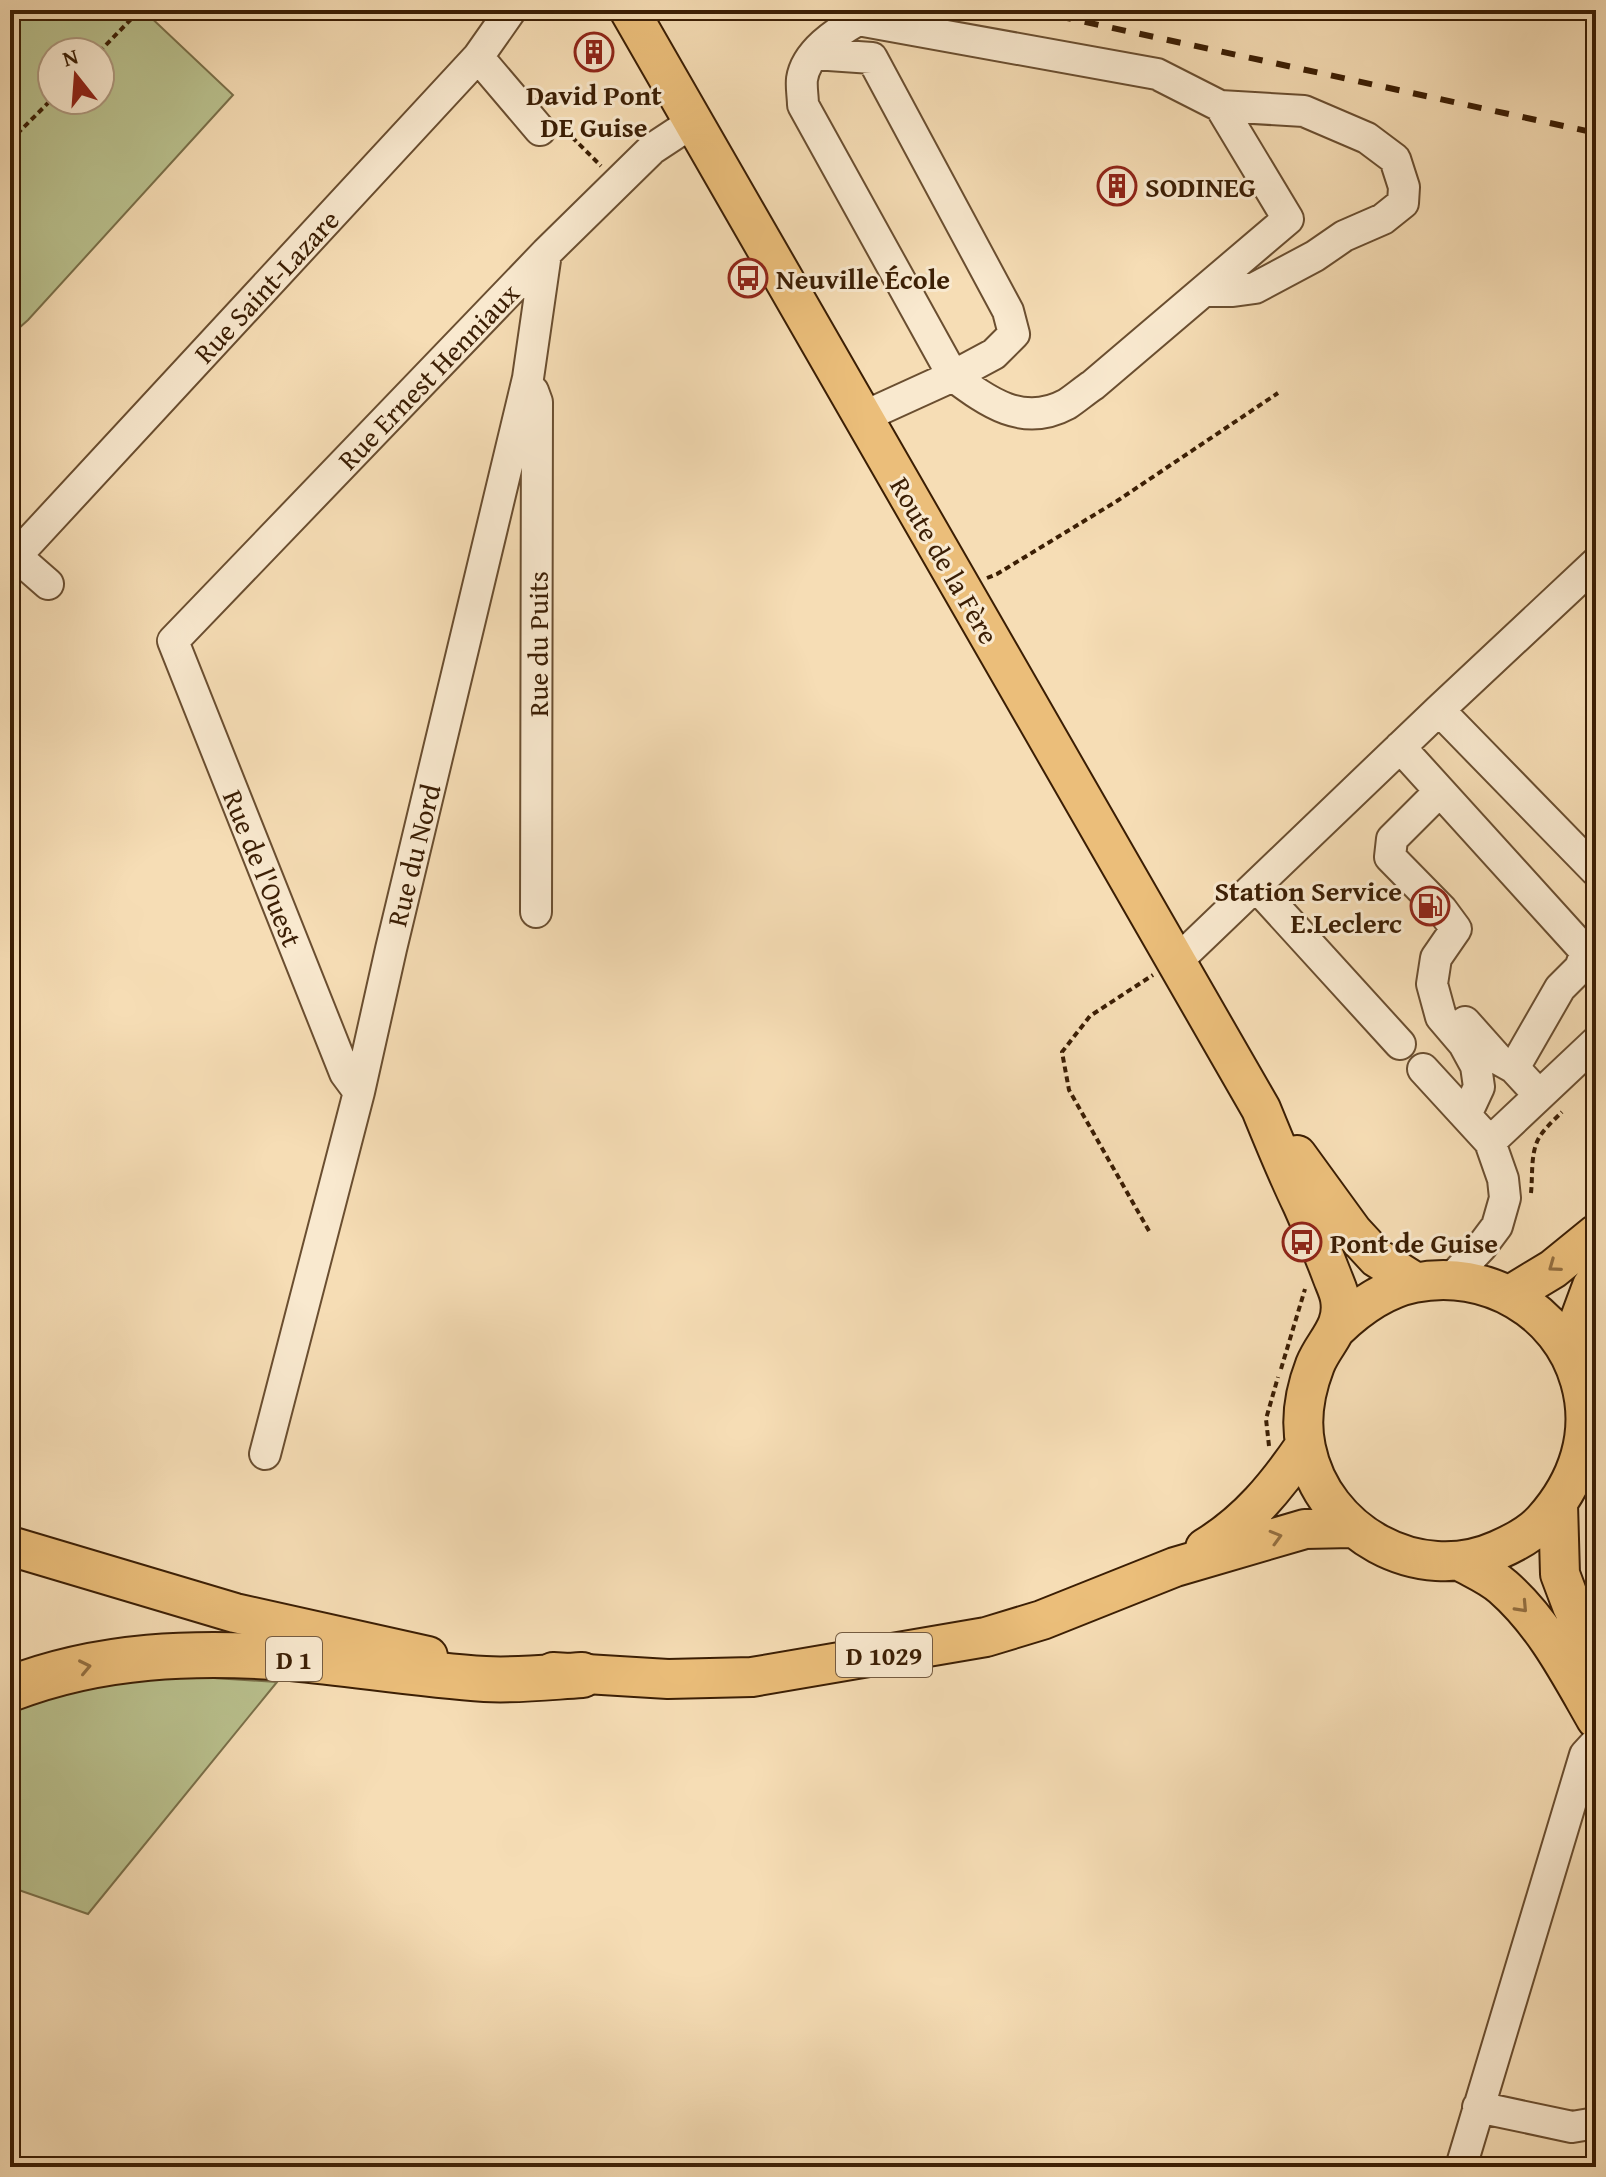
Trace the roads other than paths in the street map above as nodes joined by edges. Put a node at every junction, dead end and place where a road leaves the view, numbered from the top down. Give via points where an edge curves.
1 (511, 10) edge
2 (629, 10) edge
3 (814, 54) junction
4 (478, 57) junction
5 (1220, 106) junction
6 (693, 122) junction
7 (540, 130) road end
8 (546, 253) junction
9 (1204, 291) junction
10 (953, 376) junction
11 (528, 378) junction
12 (863, 417) junction
13 (13, 557) edge
14 (1596, 563) edge
15 (48, 584) dead end
16 (173, 641) joint
17 (1439, 710) junction
18 (1400, 747) junction
19 (1440, 791) junction
20 (1596, 871) edge
21 (1256, 886) junction
22 (536, 912) dead end
23 (1176, 962) junction
24 (1432, 984) junction
25 (1596, 1042) edge
26 (1400, 1044) dead end
27 (1514, 1068) junction
28 (1423, 1069) dead end
29 (359, 1092) junction
30 (1539, 1095) junction
31 (1261, 1109) junction
32 (1466, 1115) junction
33 (1490, 1142) junction
34 (1596, 1234) edge
35 (1433, 1281) junction
36 (1596, 1281) edge
37 (1510, 1295) junction
38 (1337, 1328) junction
39 (1568, 1351) junction
40 (1305, 1445) junction
41 (265, 1454) dead end
42 (1558, 1504) junction
43 (1352, 1528) junction
44 (10, 1546) edge
45 (1460, 1561) junction
46 (1175, 1567) junction
47 (1596, 1657) edge
48 (582, 1675) junction
49 (10, 1689) edge
50 (1596, 1719) edge
51 (1596, 1743) edge
52 (1478, 2107) junction
53 (1596, 2123) edge
54 (1461, 2167) edge

1 - 4 street, Rue Saint-Lazare
2 - 6 main road, Route de la Fère
3 - 5 street via 858,20 1157,74
3 - 10 street via 802,77 803,105
3 - 10 street via 872,58 1008,311 1014,334 994,354
4 - 7 street
4 - 13 street, Rue Saint-Lazare
5 - 9 street via 1288,219
5 - 9 street via 1304,111 1367,138 1395,159 1403,203 1255,288
6 - 8 street, Rue Ernest Henniaux via 652,149
6 - 12 main road, Route de la Fère
8 - 11 street, Rue du Nord
8 - 16 street, Rue Ernest Henniaux
9 - 10 street via 1065,405 1016,413 984,399
10 - 12 street
11 - 22 street, Rue du Puits via 537,402
11 - 29 street, Rue du Nord
12 - 23 main road, Route de la Fère
13 - 15 street
14 - 17 street
16 - 29 street, Rue de l'Ouest via 345,1073
17 - 18 street
17 - 20 street
18 - 19 street
18 - 21 street
19 - 24 street via 1392,839 1390,857 1456,929 1436,958
19 - 27 street via 1586,952
21 - 23 street
21 - 26 street
23 - 31 main road, Route de la Fère
24 - 27 street via 1498,1059
24 - 32 street via 1441,1017 1476,1066 1479,1087
25 - 30 street
27 - 30 street
28 - 32 street
29 - 41 street, Rue du Nord
30 - 33 street
31 - 35 main road, Route de la Fère via 1377,1258
31 - 38 main road, Route de la Fère via 1341,1301
32 - 33 street
33 - 35 street via 1505,1198 1497,1226 1482,1246
34 -> 37 main road
35 - 37 main road via 1482,1284
35 - 38 main road via 1393,1289
36 - 39 main road
37 - 39 main road via 1533,1310
38 - 40 main road via 1315,1363 1304,1404
39 - 42 main road via 1586,1413 1584,1445 1575,1476
40 - 43 main road via 1322,1490
40 - 46 main road, D 1029 via 1279,1484 1227,1535
42 - 45 main road via 1515,1543
42 - 47 main road via 1560,1574
43 - 45 main road via 1403,1555
46 -> 43 main road, D 1029 via 1305,1529
44 - 48 main road, D 1029 via 235,1613 351,1640 445,1659
45 -> 50 main road via 1501,1585 1527,1611
46 - 48 main road, D 1029 via 986,1637 752,1677
49 -> 48 highway, D 1 via 64,1671 143,1657 292,1658 489,1680
51 - 52 street via 1585,1755
52 - 53 street via 1572,2127
52 - 54 street

